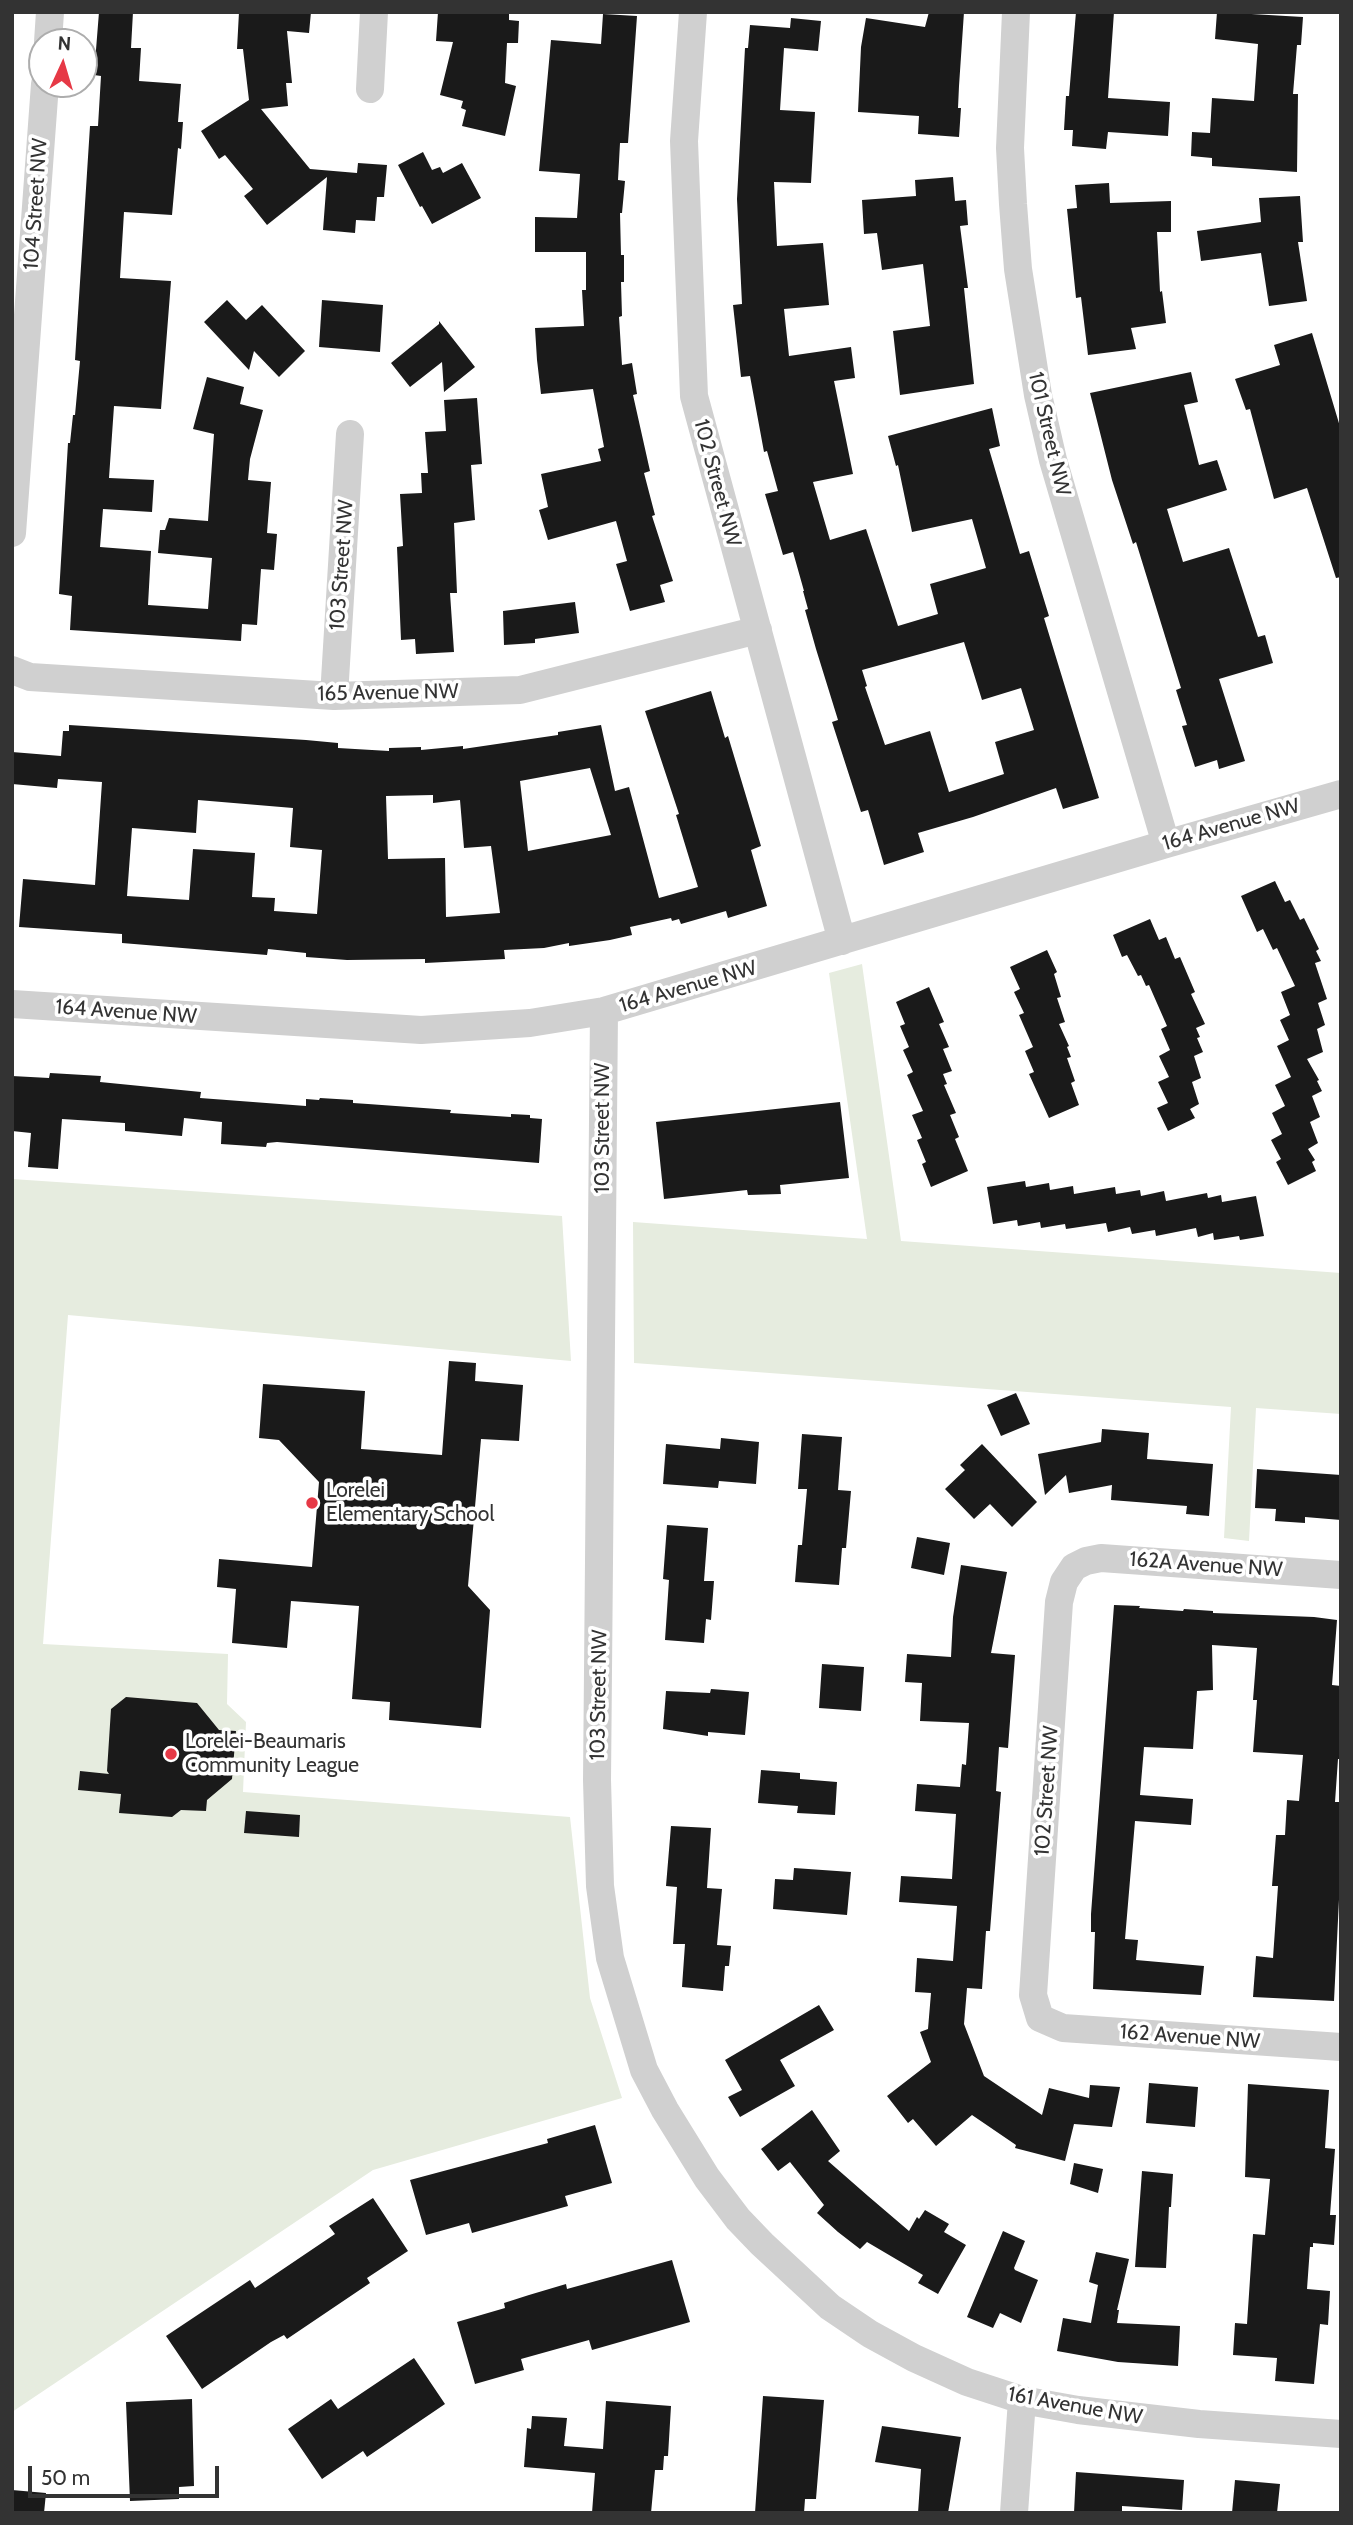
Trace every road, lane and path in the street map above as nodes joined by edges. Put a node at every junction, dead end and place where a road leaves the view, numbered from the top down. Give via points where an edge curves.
1 (374, 12) edge
2 (693, 12) edge
3 (1016, 12) edge
4 (370, 89) dead end
5 (44, 98) edge
6 (350, 434) dead end
7 (12, 533) edge
8 (758, 630) junction
9 (12, 670) edge
10 (334, 696) junction
11 (1341, 794) edge
12 (1166, 844) junction
13 (842, 941) junction
14 (12, 1004) edge
15 (604, 1011) junction
16 (1074, 1567) joint
17 (1341, 1575) edge
18 (1040, 2018) joint
19 (1341, 2047) edge
20 (830, 2307) joint
21 (1022, 2400) junction
22 (1341, 2434) edge
23 (1014, 2513) edge

1 - 4 street
2 - 8 street, 102 Street NW via 684,141 694,396
3 - 12 street, 101 Street NW via 1010,148 1013,204 1038,395
5 - 7 street, 104 Street NW
6 - 10 street, 103 Street NW
8 - 10 street, 165 Avenue NW via 520,691
8 - 13 street, 102 Street NW
9 - 10 street, 165 Avenue NW via 30,677
11 - 12 street, 164 Avenue NW
12 - 13 street, 164 Avenue NW
13 - 15 street, 164 Avenue NW
14 - 15 street, 164 Avenue NW via 421,1030 530,1023
15 - 20 street, 103 Street NW via 597,1780 600,1885 610,1958 640,2057 700,2168 738,2219
16 - 17 street, 162A Avenue NW via 1101,1558
16 - 18 street, 102 Street NW via 1059,1602 1033,1996
18 - 19 street, 162 Avenue NW via 1063,2028
20 - 21 street, 161 Avenue NW via 914,2358
21 - 22 street, 161 Avenue NW via 1136,2418
21 - 23 street

